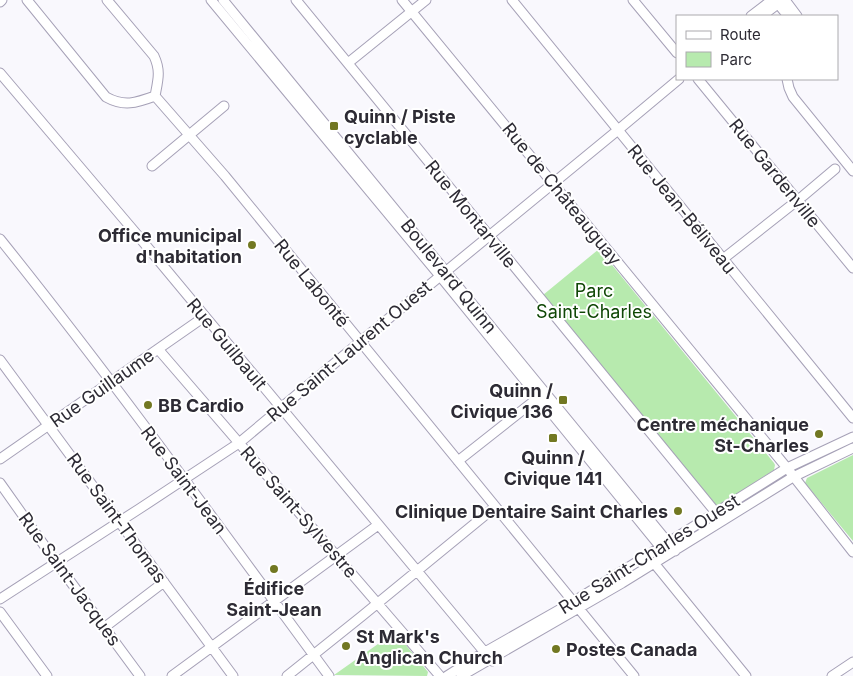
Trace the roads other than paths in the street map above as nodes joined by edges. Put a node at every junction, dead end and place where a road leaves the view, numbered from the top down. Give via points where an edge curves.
1 (27, 0) edge
2 (107, 0) edge
3 (211, 0) edge
4 (296, 0) edge
5 (402, 0) edge
6 (426, 0) edge
7 (512, 0) edge
8 (633, 0) edge
9 (779, 1) edge
10 (221, 3) edge
11 (412, 11) junction
12 (753, 15) edge
13 (763, 15) edge
14 (787, 15) edge
15 (796, 15) edge
16 (676, 52) edge
17 (348, 63) junction
18 (0, 73) edge
19 (678, 80) edge
20 (699, 80) edge
21 (787, 80) edge
22 (155, 96) junction
23 (224, 106) dead end
24 (618, 130) junction
25 (189, 135) junction
26 (152, 166) dead end
27 (835, 169) dead end
28 (853, 171) edge
29 (553, 183) junction
30 (798, 200) junction
31 (490, 236) junction
32 (0, 239) edge
33 (723, 259) junction
34 (853, 268) edge
35 (443, 274) junction
36 (204, 317) junction
37 (360, 342) junction
38 (158, 349) junction
39 (0, 360) edge
40 (111, 382) junction
41 (541, 395) junction
42 (280, 407) junction
43 (853, 418) edge
44 (48, 426) junction
45 (853, 437) edge
46 (239, 443) junction
47 (853, 448) edge
48 (0, 460) edge
49 (458, 461) junction
50 (787, 468) junction
51 (793, 477) junction
52 (184, 479) junction
53 (0, 482) edge
54 (495, 507) junction
55 (719, 517) junction
56 (119, 521) junction
57 (378, 525) junction
58 (668, 549) junction
59 (853, 552) edge
60 (336, 556) junction
61 (56, 562) junction
62 (654, 563) junction
63 (417, 571) junction
64 (164, 582) junction
65 (0, 599) edge
66 (274, 601) junction
67 (377, 604) junction
68 (576, 605) junction
69 (0, 612) edge
70 (104, 627) junction
71 (212, 647) junction
72 (313, 655) junction
73 (490, 657) junction
74 (853, 662) edge
75 (47, 676) edge
76 (140, 676) edge
77 (172, 676) edge
78 (233, 676) edge
79 (287, 676) edge
80 (329, 676) edge
81 (440, 676) edge
82 (447, 676) edge
83 (461, 676) edge
84 (634, 676) edge
85 (746, 676) edge
86 (832, 676) edge

1 - 22 street via 106,97 128,104
2 - 22 street via 156,60 159,78
3 - 10 street, Boulevard Quinn
4 - 17 street, Rue Montarville
5 - 11 street, Rue de Châteauguay
6 - 11 street
7 - 24 street, Rue Jean-Béliveau
8 - 16 street
9 - 12 street
9 - 13 street
9 - 14 street
9 - 15 street
10 - 35 street, Boulevard Quinn
11 - 17 street
11 - 29 street, Rue de Châteauguay
17 - 31 street, Rue Montarville
18 - 36 street, Rue Guilbault
19 - 24 street, Rue Saint-Laurent Ouest
20 - 30 street, Rue Gardenville
21 - 28 street via 793,97
22 - 25 street, Rue Labonté
23 - 25 street
24 - 29 street, Rue Saint-Laurent Ouest
24 - 33 street, Rue Jean-Béliveau
25 - 26 street
25 - 37 street, Rue Labonté
27 - 30 street
29 - 31 street, Rue Saint-Laurent Ouest
29 - 50 street, Rue de Châteauguay
30 - 33 street
30 - 34 street, Rue Gardenville
31 - 35 street, Rue Saint-Laurent Ouest
31 - 55 street, Rue Montarville
32 - 40 street, Rue Saint-Jean
33 - 43 street, Rue Jean-Béliveau
35 - 37 street, Rue Saint-Laurent Ouest
35 - 41 street, Boulevard Quinn
36 - 38 street, Rue Guillaume
36 - 42 street, Rue Guilbault
37 - 42 street, Rue Saint-Laurent Ouest
37 - 49 street, Rue Labonté
38 - 40 street, Rue Guillaume
38 - 46 street, Rue Saint-Sylvestre
39 - 44 street, Rue Saint-Thomas
40 - 44 street, Rue Guillaume
40 - 52 street, Rue Saint-Jean
41 - 49 street
41 - 58 street, Boulevard Quinn
42 - 46 street, Rue Saint-Laurent Ouest
42 - 57 street, Rue Guilbault
44 - 48 street, Rue Guillaume
44 - 56 street, Rue Saint-Thomas
45 - 50 street, Rue Saint-Charles Ouest
46 - 52 street, Rue Saint-Laurent Ouest
46 - 60 street, Rue Saint-Sylvestre
47 - 51 street, Rue Saint-Charles Ouest
49 - 54 street, Rue Labonté
50 - 51 street, Rue de Châteauguay
50 - 55 street, Rue Saint-Charles Ouest
51 - 55 street, Rue Saint-Charles Ouest
51 - 59 street, Rue de Châteauguay
52 - 56 street, Rue Saint-Laurent Ouest
52 - 66 street, Rue Saint-Jean
53 - 61 street, Rue Saint-Jacques
54 - 63 street
54 - 68 street, Rue Labonté
55 - 58 street, Rue Saint-Charles Ouest
56 - 61 street, Rue Saint-Laurent Ouest
56 - 64 street, Rue Saint-Thomas
57 - 60 street
57 - 63 street, Rue Guilbault
58 - 62 street, Rue Saint-Charles Ouest
58 - 68 street, Rue Saint-Charles Ouest
60 - 66 street
60 - 67 street, Rue Saint-Sylvestre
61 - 65 street, Rue Saint-Laurent Ouest
61 - 70 street, Rue Saint-Jacques
62 - 68 street, Rue Saint-Charles Ouest
62 - 85 street
63 - 67 street
63 - 73 street, Rue Guilbault
64 - 70 street
64 - 71 street, Rue Saint-Thomas
66 - 71 street
66 - 72 street, Rue Saint-Jean
67 - 72 street
67 - 81 street, Rue Saint-Sylvestre
68 - 73 street, Rue Saint-Charles Ouest
68 - 84 street, Rue Labonté
69 - 75 street
70 - 76 street, Rue Saint-Jacques
71 - 77 street
71 - 78 street, Rue Saint-Thomas
72 - 79 street
72 - 80 street, Rue Saint-Jean
73 - 82 street, Rue Saint-Charles Ouest
73 - 83 street, Rue Saint-Charles Ouest
74 - 86 street

